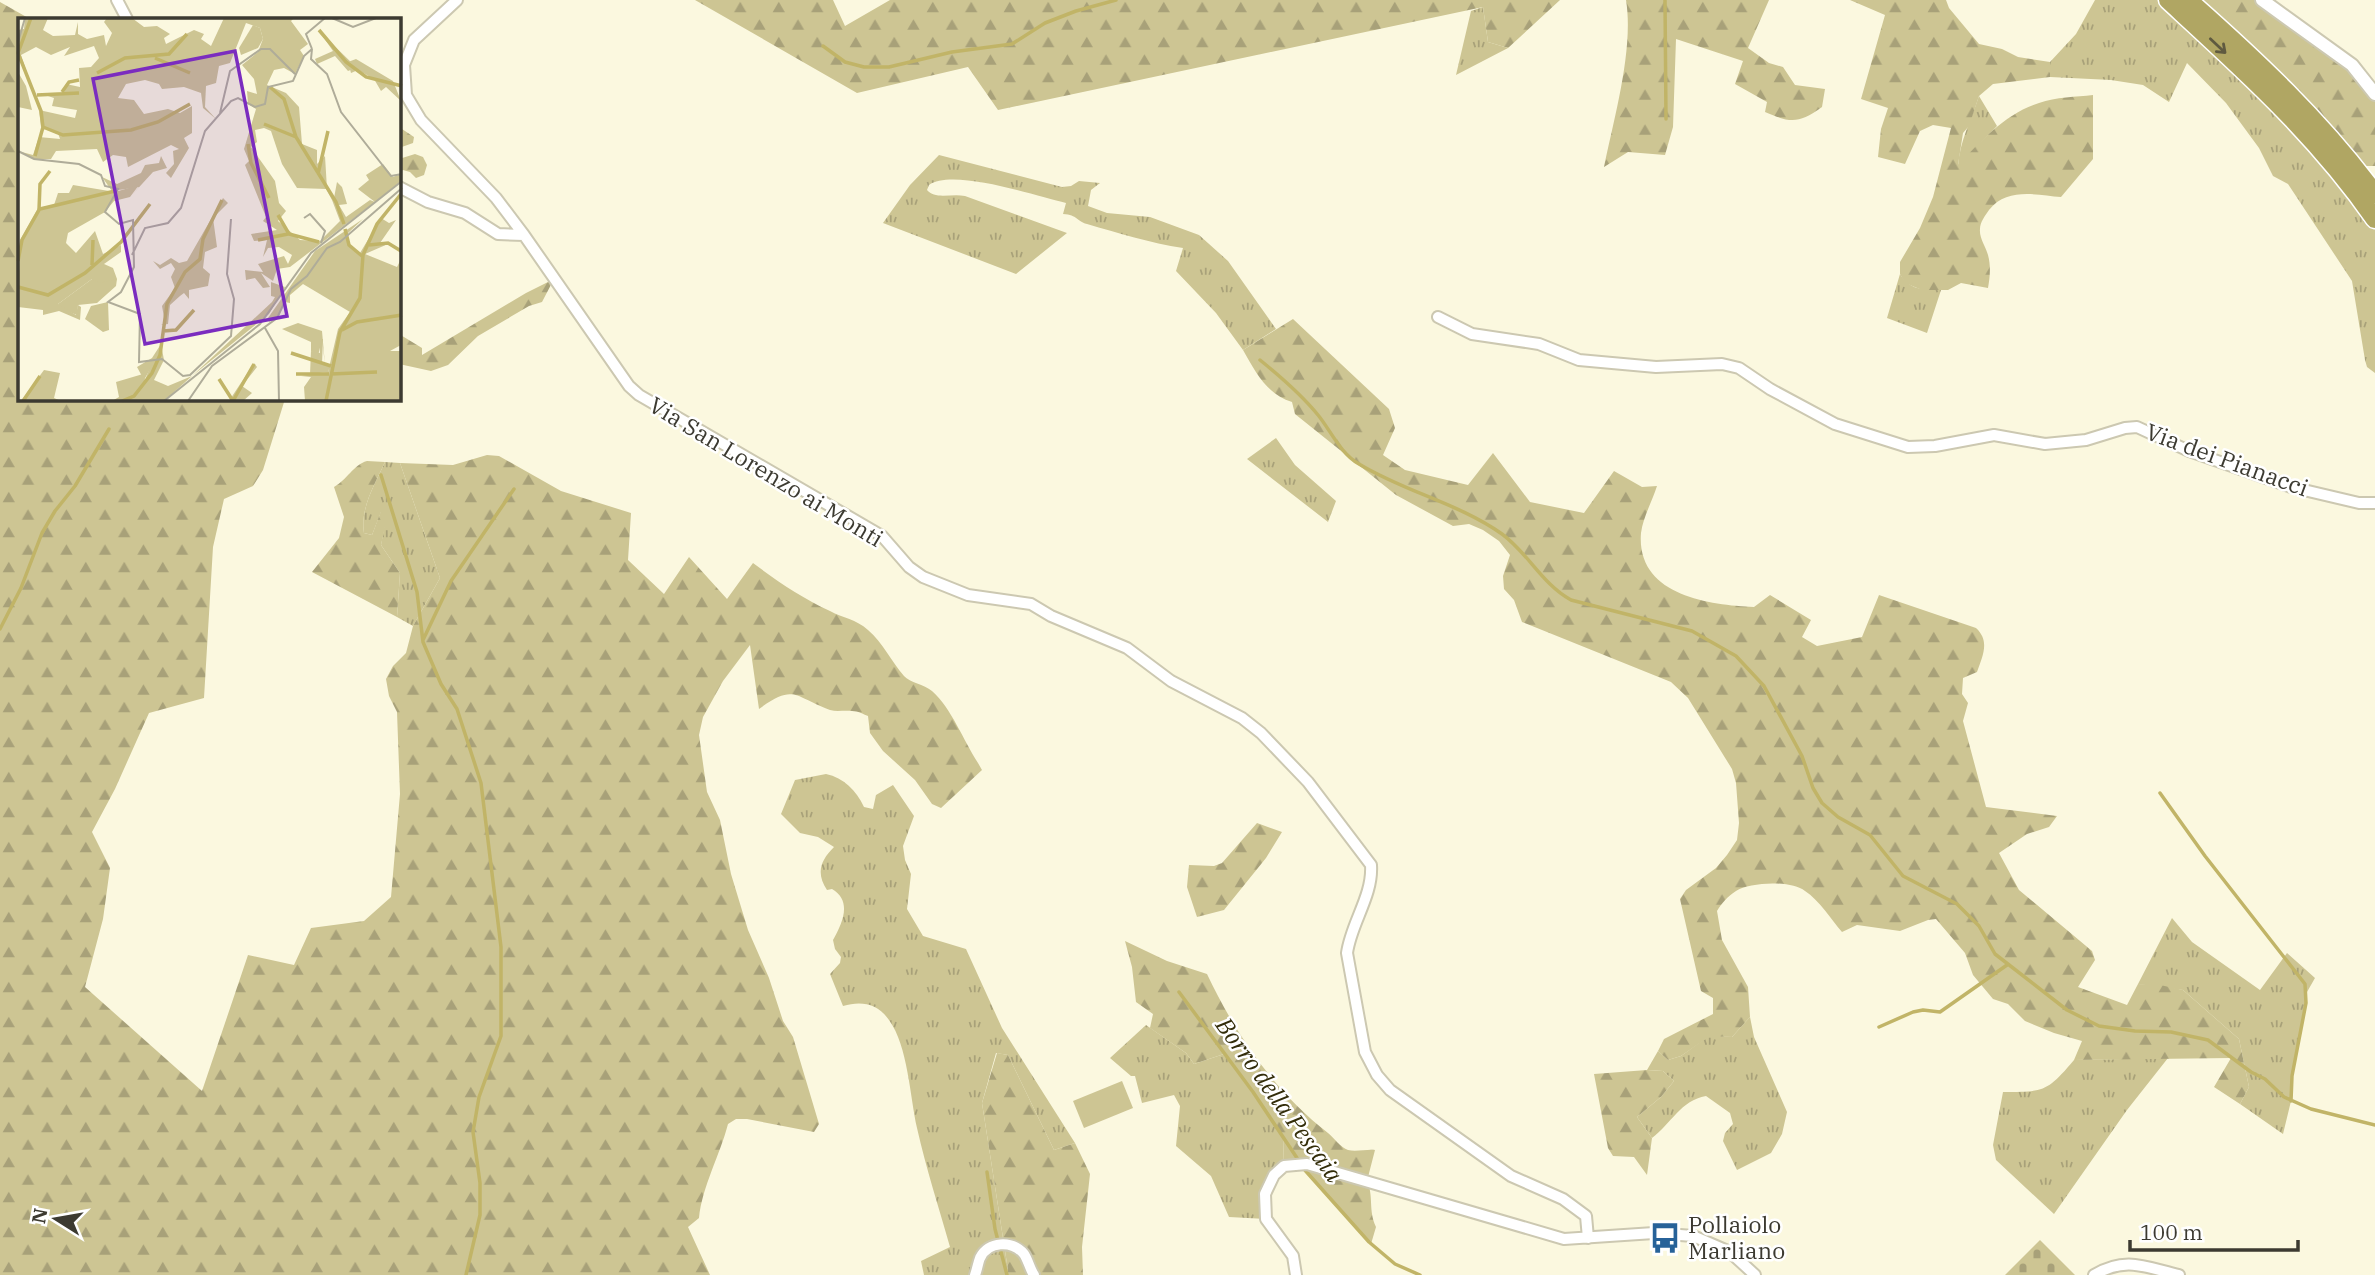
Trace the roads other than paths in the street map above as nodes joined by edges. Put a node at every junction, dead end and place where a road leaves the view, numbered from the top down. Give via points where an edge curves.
1 (117, 0) edge
2 (457, 0) edge
3 (2168, 0) edge
4 (2188, 0) edge
5 (2262, 0) edge
6 (126, 18) edge
7 (2375, 94) edge
8 (401, 188) edge
9 (2375, 194) edge
10 (2375, 219) edge
11 (524, 236) junction
12 (1438, 317) dead end
13 (2375, 503) edge
14 (1588, 1238) junction
15 (975, 1275) edge
16 (1034, 1275) edge
17 (1296, 1275) edge
18 (1755, 1275) edge
19 (2094, 1275) edge
20 (2179, 1275) edge

1 - 6 street
2 - 11 street, Via San Lorenzo ai Monti via 414,40 404,65 406,95 421,120 495,198
3 -> 10 highway via 2286,110 2327,154
4 - 9 highway via 2297,101
5 - 7 street via 2352,65
8 - 11 street via 465,213 498,234
11 - 14 street, Via San Lorenzo ai Monti via 639,395 882,536 923,578 968,594 1031,604 1127,648 1171,681 1261,733 1307,782 1371,865 1372,877 1347,953 1365,1052 1377,1075 1390,1090 1511,1176 1572,1204 1586,1216
12 - 13 street, Via dei Pianacci via 1472,334 1539,344 1579,360 1740,368 1835,424 1908,447 1994,435 2045,444 2086,440 2137,427 2291,487
14 - 17 street via 1564,1239 1295,1164 1274,1175 1265,1194 1266,1219 1293,1256
14 - 18 street via 1665,1233 1693,1236 1730,1252
15 - 16 street via 986,1250 1010,1245 1024,1254
19 - 20 street via 2111,1265 2134,1264

